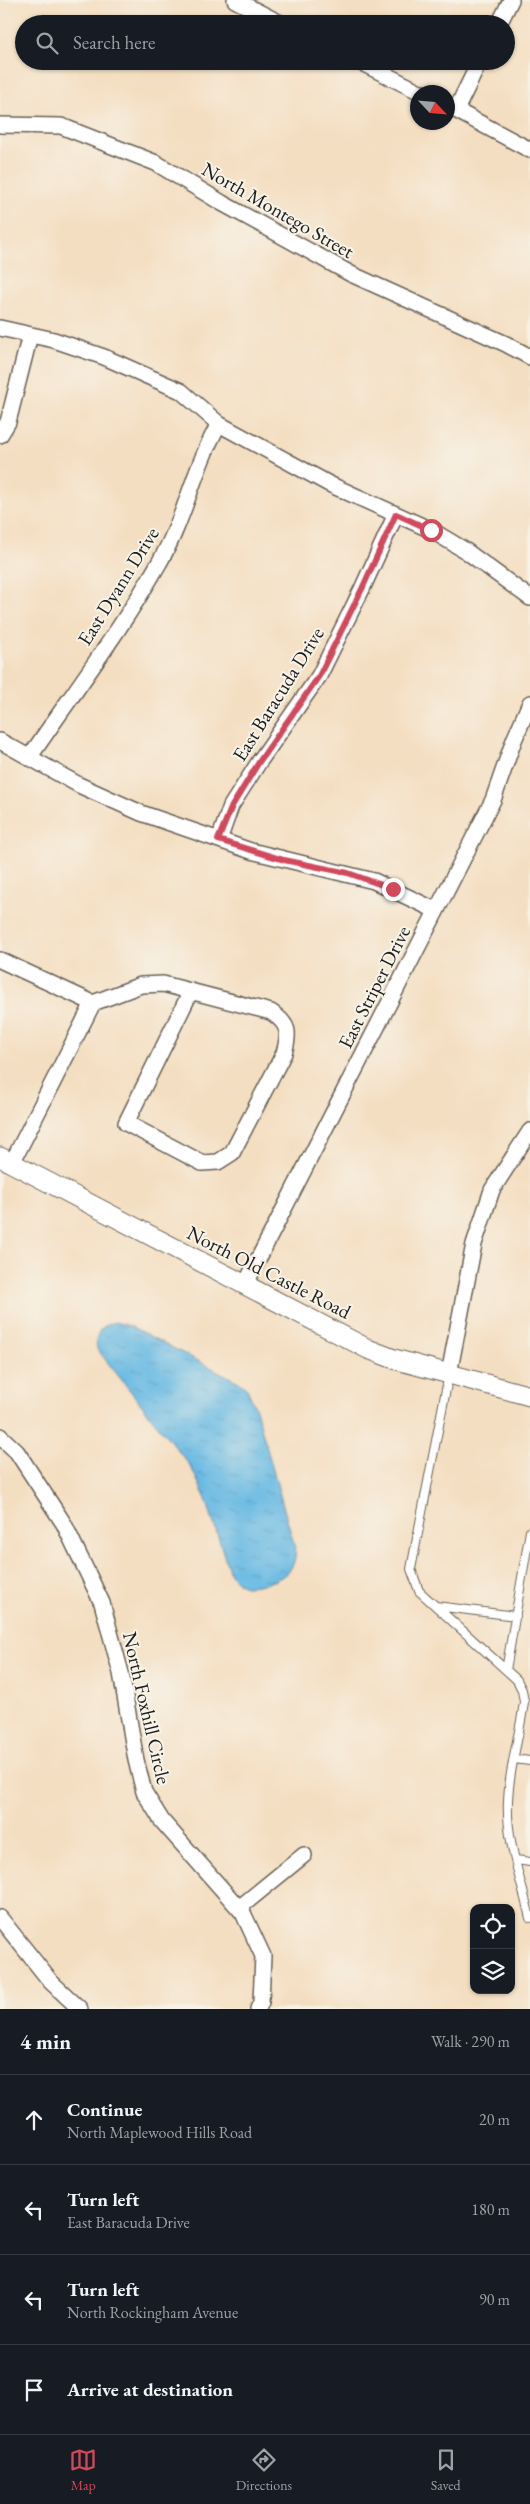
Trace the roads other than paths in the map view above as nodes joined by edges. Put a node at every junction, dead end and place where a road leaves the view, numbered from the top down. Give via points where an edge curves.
1 (235, 0) edge
2 (511, 0) edge
3 (264, 15) edge
4 (504, 15) edge
5 (376, 70) edge
6 (475, 70) edge
7 (410, 87) edge
8 (455, 103) edge
9 (455, 110) edge
10 (0, 125) edge
11 (530, 150) edge
12 (0, 328) edge
13 (30, 335) junction
14 (530, 357) edge
15 (219, 424) junction
16 (0, 435) edge
17 (396, 514) junction
18 (530, 598) edge
19 (530, 703) edge
20 (0, 741) edge
21 (29, 758) junction
22 (218, 840) junction
23 (435, 910) junction
24 (0, 960) edge
25 (191, 991) junction
26 (94, 1003) junction
27 (530, 1131) edge
28 (6, 1160) edge
29 (245, 1285) junction
30 (449, 1374) junction
31 (530, 1396) edge
32 (0, 1436) edge
33 (530, 1531) edge
34 (435, 1606) junction
35 (516, 1616) junction
36 (506, 1670) junction
37 (514, 1759) junction
38 (530, 1761) edge
39 (304, 1855) dead end
40 (516, 1860) junction
41 (530, 1862) edge
42 (239, 1908) junction
43 (0, 1918) edge
44 (530, 1918) edge
45 (80, 2009) edge
46 (258, 2009) edge

1 - 3 street
2 - 4 street
5 - 7 street
6 - 8 street
9 - 11 street
10 - 14 street, North Montego Street via 61,126 156,163 351,274
12 - 13 street
13 - 15 street via 104,357 181,391
13 - 16 street via 8,422
15 - 17 street via 329,484
15 - 21 street, East Dyann Drive via 160,562
17 - 18 street via 466,551
17 - 22 street, East Baracuda Drive via 319,676 259,762 232,806
19 - 23 street, East Striper Drive via 493,800
20 - 21 street
21 - 22 street via 141,813
22 - 23 street via 284,860 374,881
23 - 29 street, East Striper Drive
24 - 26 street
25 - 25 street via 271,1012 283,1020 288,1037 284,1053 232,1153 218,1162 202,1163 126,1124
25 - 26 street via 164,984 141,985
26 - 28 street
27 - 30 street via 492,1190 474,1244
28 - 29 street, North Old Castle Road
29 - 30 street, North Old Castle Road via 368,1349
30 - 31 street, North Old Castle Road
30 - 34 lane via 411,1569 419,1591
32 - 42 street, North Foxhill Circle via 17,1452 64,1524 102,1602 121,1673 144,1792 162,1821
33 - 35 lane
34 - 35 lane
34 - 36 lane
35 - 36 lane
36 - 37 lane via 517,1680 524,1702
37 - 38 lane
37 - 40 lane via 508,1818
39 - 42 street
40 - 41 lane
40 - 44 lane
42 - 46 street, North Foxhill Circle via 263,1956
43 - 45 street via 51,1982

